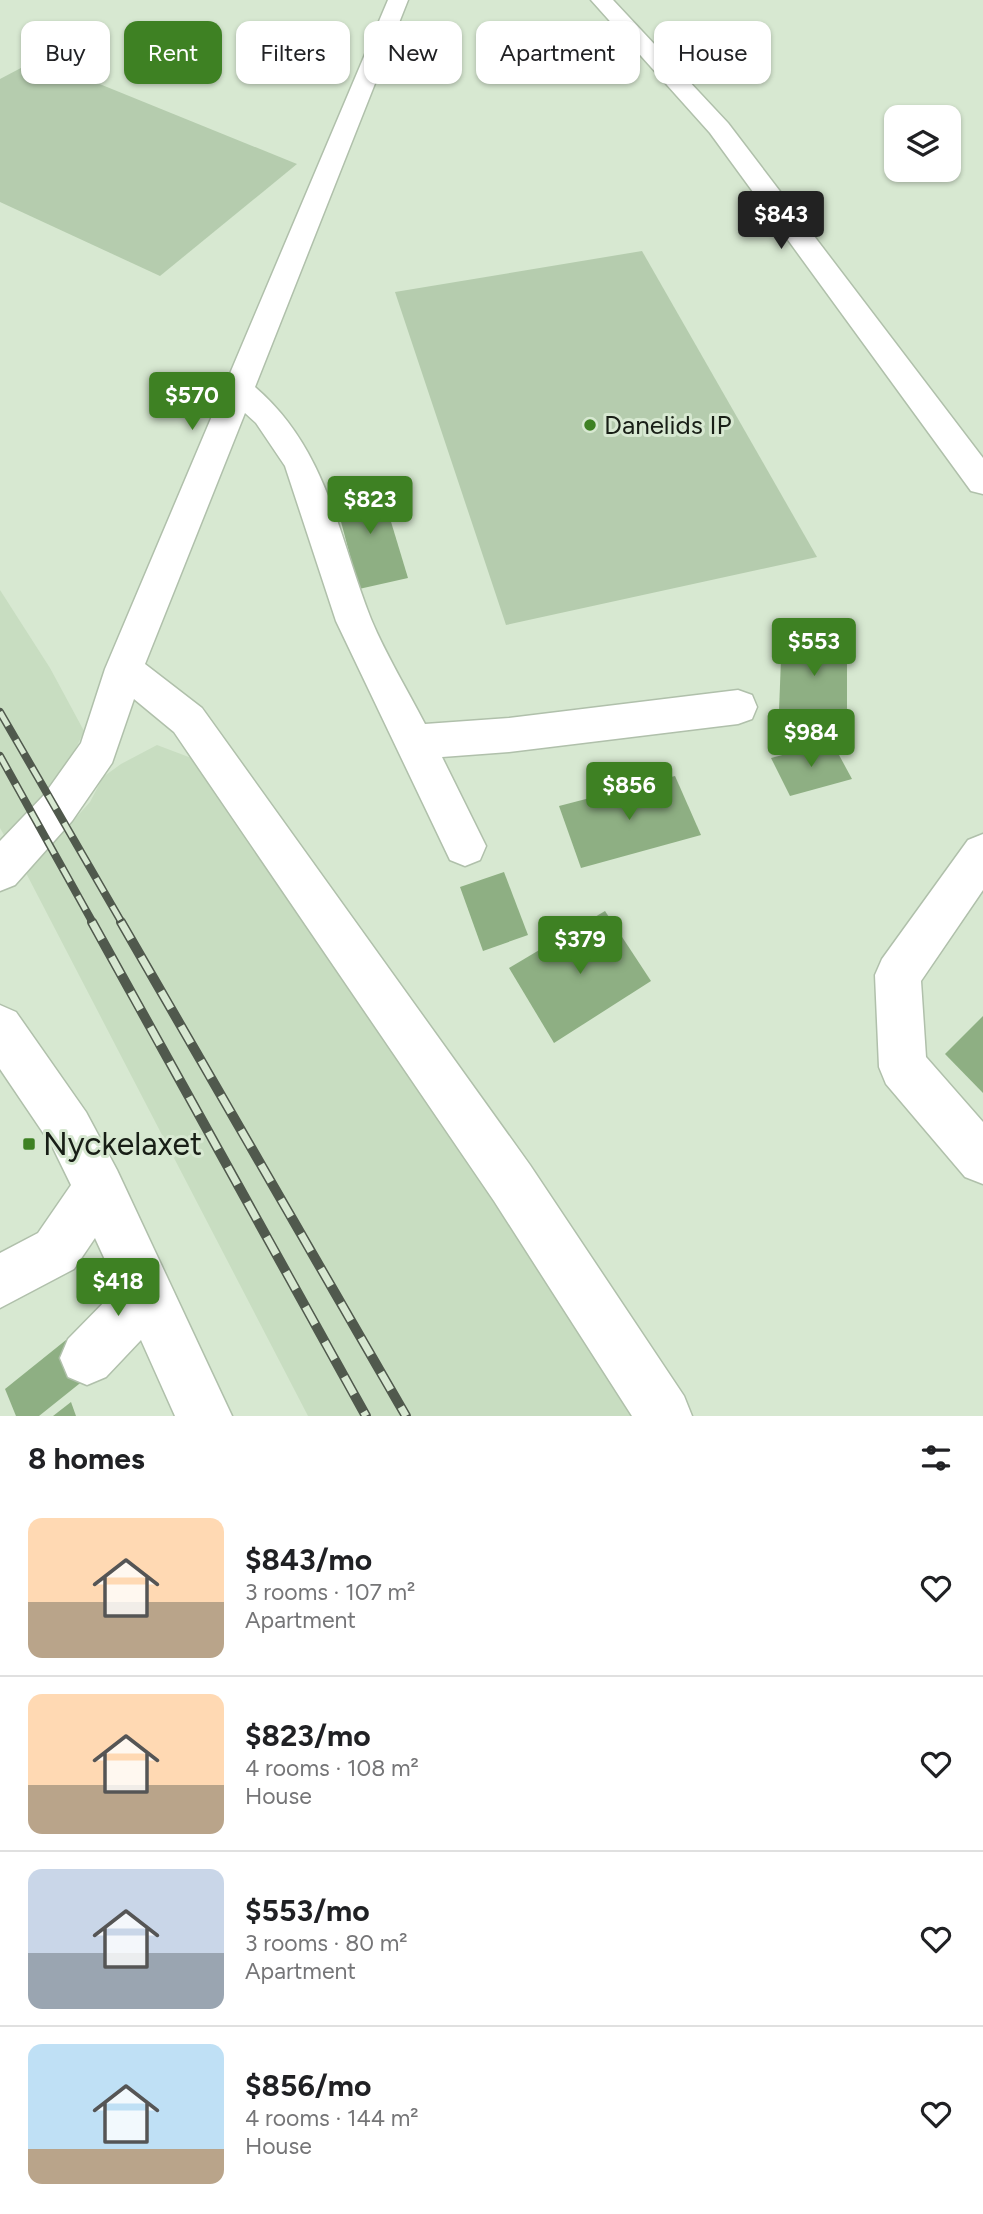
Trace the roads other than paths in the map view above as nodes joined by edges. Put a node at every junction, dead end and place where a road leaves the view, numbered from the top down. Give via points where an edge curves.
1 (398, 0) edge
2 (601, 0) edge
3 (238, 390) junction
4 (983, 482) edge
5 (124, 668) junction
6 (738, 707) dead end
7 (415, 742) junction
8 (466, 846) dead end
9 (983, 854) edge
10 (0, 871) edge
11 (0, 1028) edge
12 (983, 1159) edge
13 (99, 1188) junction
14 (0, 1282) edge
15 (148, 1295) junction
16 (87, 1358) dead end
17 (204, 1416) edge
18 (664, 1416) edge

1 - 3 street
2 - 4 street via 719,128
3 - 5 street
3 - 7 street via 267,415 300,464 354,621
5 - 10 street via 98,751 58,808
5 - 18 street via 188,720 512,1183
6 - 7 street
7 - 8 street
9 - 12 street via 898,975 903,1067
11 - 13 street via 69,1129
13 - 14 street via 56,1251
13 - 15 street
15 - 16 street
15 - 17 street

